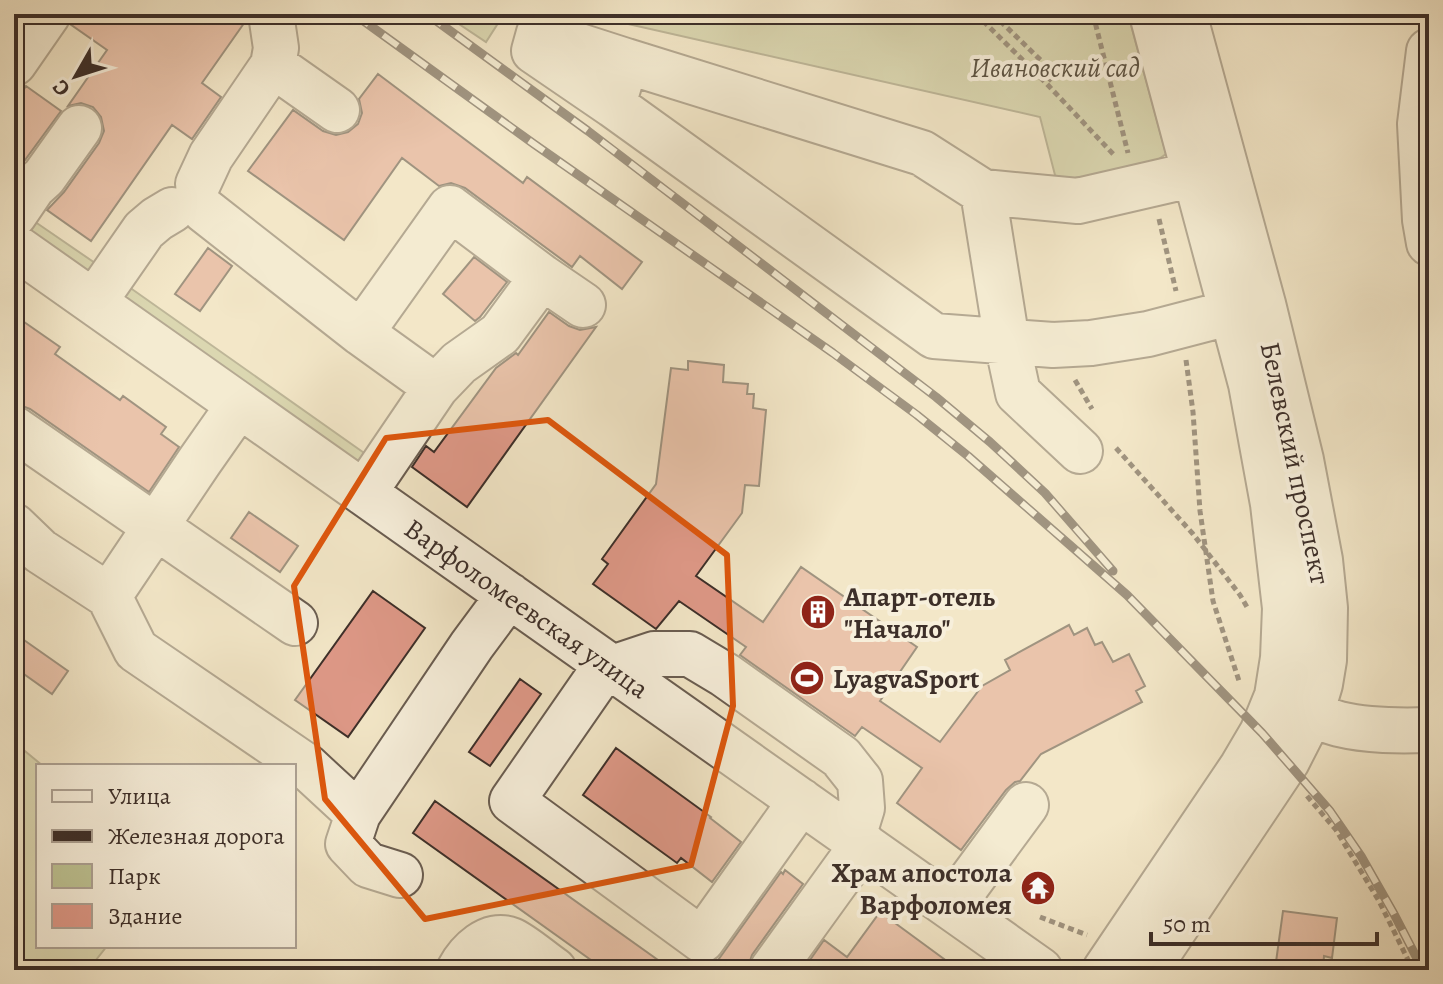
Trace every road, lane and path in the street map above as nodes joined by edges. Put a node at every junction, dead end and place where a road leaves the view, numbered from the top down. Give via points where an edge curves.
1 (48, 14) edge
2 (271, 14) edge
3 (976, 14) edge
4 (993, 14) edge
5 (1093, 14) edge
6 (1152, 14) edge
7 (1184, 14) edge
8 (985, 22) junction
9 (1429, 51) edge
10 (626, 61) junction
11 (14, 63) edge
12 (273, 65) junction
13 (1046, 83) junction
14 (613, 105) junction
15 (337, 110) dead end
16 (79, 128) dead end
17 (1195, 174) junction
18 (1133, 188) junction
19 (983, 192) junction
20 (192, 201) junction
21 (14, 215) edge
22 (1429, 243) edge
23 (14, 246) edge
24 (542, 277) junction
25 (94, 302) junction
26 (583, 305) dead end
27 (1247, 308) junction
28 (1182, 325) junction
29 (361, 333) junction
30 (1007, 342) junction
31 (1053, 345) junction
32 (436, 387) junction
33 (239, 405) junction
34 (14, 435) edge
35 (1094, 435) junction
36 (364, 493) junction
37 (14, 526) edge
38 (156, 527) junction
39 (1205, 550) junction
40 (509, 595) junction
41 (109, 596) junction
42 (1248, 609) dead end
43 (295, 623) dead end
44 (610, 666) junction
45 (1277, 702) junction
46 (1429, 730) edge
47 (1281, 771) junction
48 (801, 801) junction
49 (1026, 805) dead end
50 (358, 814) junction
51 (858, 841) junction
52 (400, 875) dead end
53 (951, 907) junction
54 (1040, 917) dead end
55 (1097, 953) edge
56 (1012, 962) edge
57 (459, 970) edge
58 (554, 970) edge
59 (772, 970) edge
60 (1147, 970) edge
61 (1413, 970) edge

1 - 11 street
2 - 12 street
3 - 8 path
4 - 8 path
4 - 13 path via 1055,74
5 - 18 path
6 - 17 street, Белевский проспект
7 - 27 street, Белевский проспект
8 - 13 path
9 - 22 street via 1420,124
10 - 14 street
10 - 14 street via 539,33 534,51
10 - 19 street via 922,153
12 - 15 street
12 - 20 street via 211,156
13 - 18 path via 1116,157
14 - 30 street via 934,336
16 - 21 street
17 - 18 street
17 - 27 street, Белевский проспект
18 - 19 street via 1078,201
18 - 28 path via 1160,221
19 - 30 street
20 - 25 street via 144,230
20 - 29 street
23 - 25 street, Варфоломеевская улица
24 - 26 street
24 - 29 street via 450,208
24 - 32 street via 500,334
25 - 33 street, Варфоломеевская улица
27 - 28 street
27 - 45 street, Белевский проспект via 1251,384 1285,608
28 - 31 street
28 - 39 path
29 - 32 street
30 - 31 street
30 - 35 street via 1018,393
31 - 35 path via 1083,392
32 - 36 street
33 - 36 street, Варфоломеевская улица
33 - 38 street
34 - 38 street via 16,430
35 - 39 path via 1153,488
36 - 40 street, Варфоломеевская улица
37 - 41 street via 40,551
38 - 41 street
38 - 43 street
39 - 42 path
39 - 45 path via 1213,601
40 - 44 street, Варфоломеевская улица
40 - 50 street
41 - 50 street via 136,650 306,766
44 - 48 street, Варфоломеевская улица
44 - 48 street via 512,801 702,940
44 - 51 street via 654,654 690,654 725,675 841,757 860,781
45 - 46 street via 1339,724
45 - 47 street, Белевский проспект
45 - 55 street, Белевский проспект via 1242,767
47 - 60 street, Белевский проспект
47 - 61 path via 1336,830
48 - 51 street, Варфоломеевская улица
49 - 53 street
50 - 52 street via 348,844 368,865
51 - 53 street, Варфоломеевская улица
51 - 59 street
53 - 56 street, Варфоломеевская улица
54 - 55 path
57 - 58 street via 477,947 493,939 509,939

